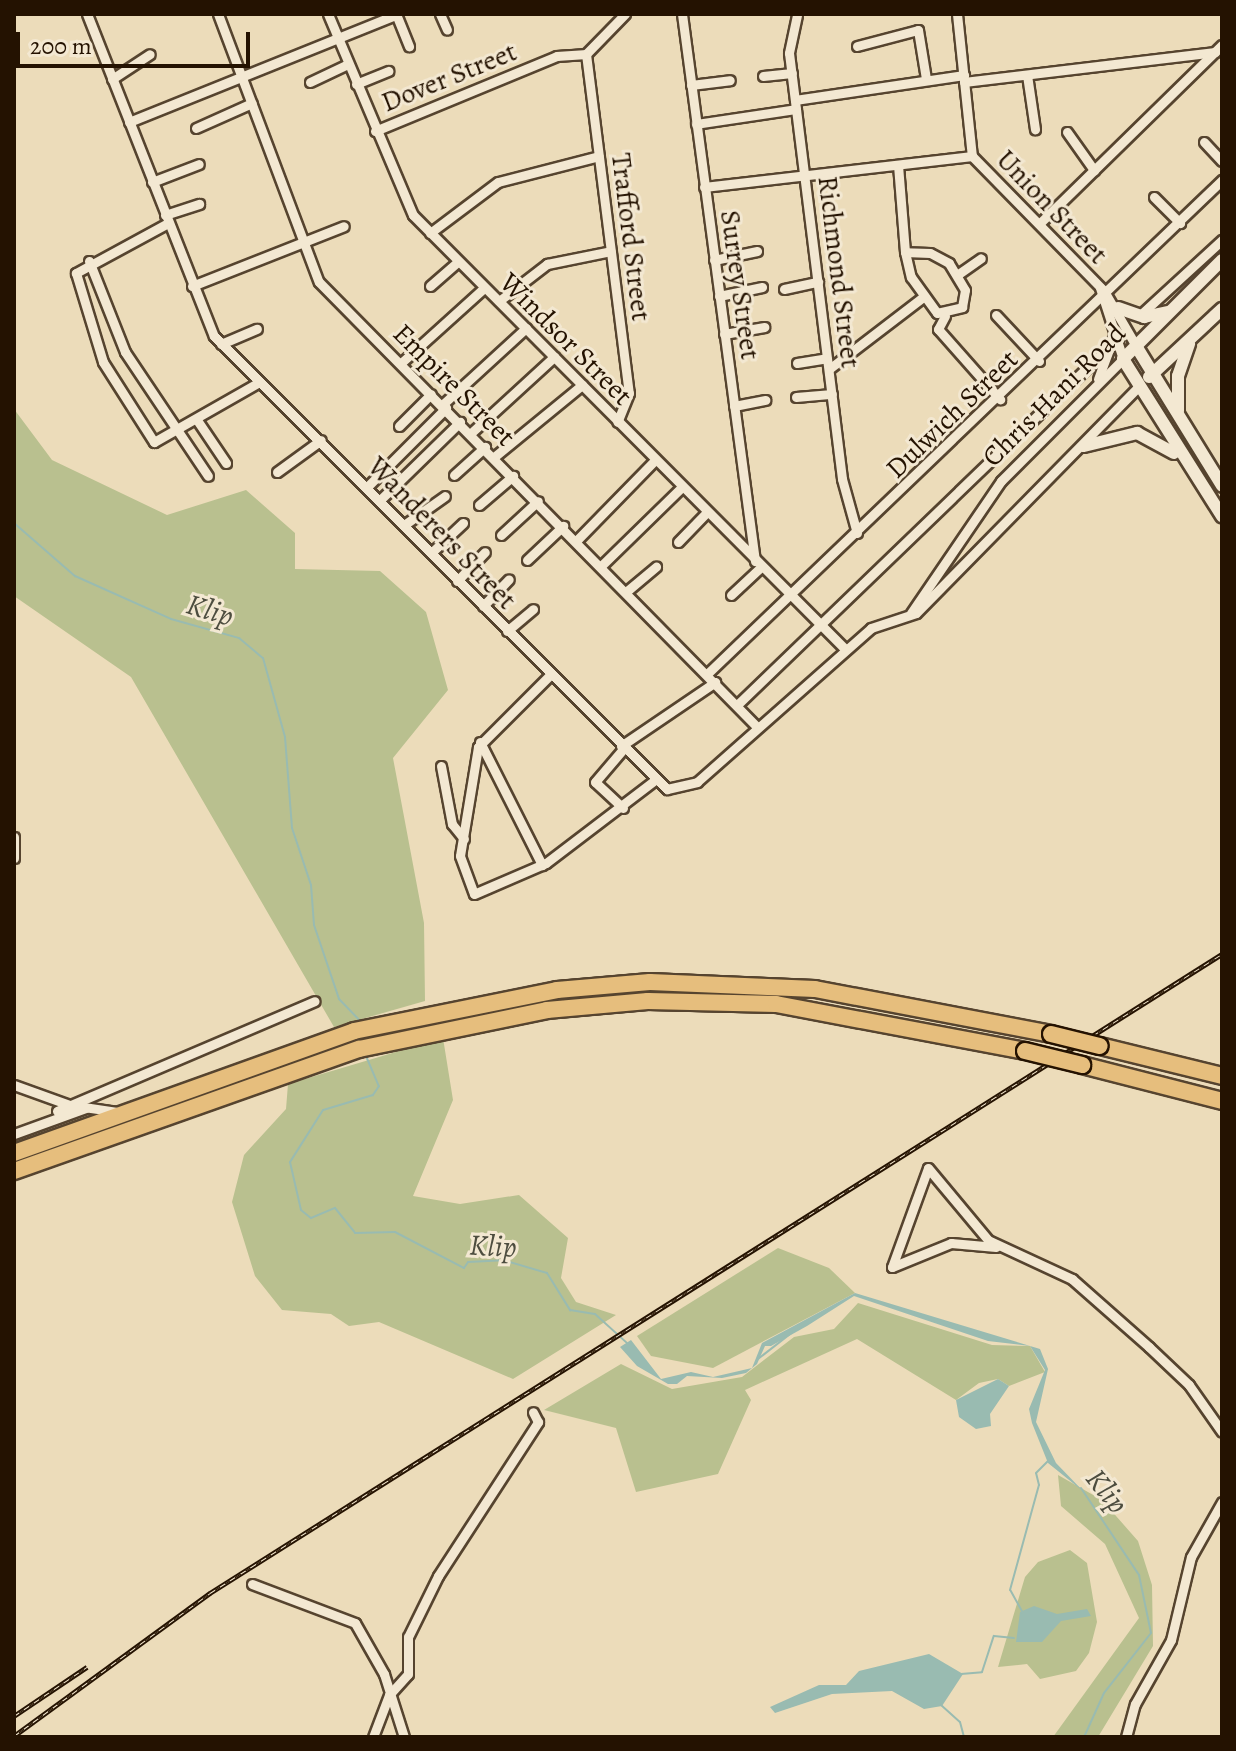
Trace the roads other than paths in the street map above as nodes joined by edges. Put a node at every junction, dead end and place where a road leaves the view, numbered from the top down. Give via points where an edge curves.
1 (87, 14) edge
2 (218, 14) edge
3 (328, 14) edge
4 (396, 14) edge
5 (440, 14) edge
6 (625, 14) edge
7 (682, 14) edge
8 (797, 14) edge
9 (957, 14) edge
10 (447, 30) dead end
11 (338, 36) junction
12 (857, 46) dead end
13 (409, 47) dead end
14 (1218, 49) edge
15 (150, 54) dead end
16 (586, 54) junction
17 (348, 64) junction
18 (389, 71) dead end
19 (792, 73) junction
20 (1027, 75) junction
21 (763, 76) dead end
22 (242, 77) junction
23 (112, 79) junction
24 (926, 79) junction
25 (964, 79) junction
26 (730, 80) dead end
27 (310, 82) dead end
28 (356, 84) junction
29 (691, 85) junction
30 (252, 103) junction
31 (796, 104) junction
32 (129, 122) junction
33 (696, 124) junction
34 (196, 128) dead end
35 (1035, 129) dead end
36 (375, 131) junction
37 (1067, 132) dead end
38 (1204, 142) dead end
39 (599, 156) junction
40 (972, 156) junction
41 (1222, 161) edge
42 (199, 164) dead end
43 (898, 165) junction
44 (1094, 170) junction
45 (804, 175) junction
46 (1222, 180) edge
47 (152, 182) junction
48 (704, 187) junction
49 (1154, 197) dead end
50 (199, 204) dead end
51 (167, 219) junction
52 (1041, 222) junction
53 (1180, 223) junction
54 (344, 226) dead end
55 (430, 233) junction
56 (1222, 240) edge
57 (301, 245) junction
58 (611, 251) junction
59 (757, 251) dead end
60 (905, 252) junction
61 (981, 258) dead end
62 (714, 260) junction
63 (1222, 260) edge
64 (89, 261) junction
65 (458, 262) junction
66 (957, 275) junction
67 (818, 282) junction
68 (192, 286) junction
69 (430, 286) dead end
70 (762, 287) dead end
71 (484, 288) junction
72 (784, 289) dead end
73 (1104, 294) junction
74 (719, 296) junction
75 (922, 298) junction
76 (499, 301) junction
77 (1118, 308) junction
78 (1222, 309) edge
79 (1170, 311) junction
80 (996, 315) dead end
81 (945, 316) junction
82 (1139, 316) junction
83 (764, 327) dead end
84 (526, 328) junction
85 (257, 329) dead end
86 (724, 334) junction
87 (1115, 334) junction
88 (1193, 337) junction
89 (221, 344) junction
90 (1136, 346) junction
91 (1099, 356) dead end
92 (554, 357) junction
93 (827, 358) junction
94 (1123, 359) junction
95 (1039, 361) junction
96 (401, 363) junction
97 (797, 363) dead end
98 (829, 369) junction
99 (1152, 374) junction
100 (259, 382) junction
101 (582, 385) junction
102 (1095, 385) junction
103 (1138, 387) junction
104 (431, 394) junction
105 (832, 394) junction
106 (796, 397) dead end
107 (1000, 399) junction
108 (765, 400) dead end
109 (734, 406) junction
110 (444, 407) junction
111 (1179, 416) junction
112 (197, 420) junction
113 (460, 422) junction
114 (617, 422) junction
115 (399, 426) dead end
116 (174, 433) junction
117 (471, 433) junction
118 (321, 440) junction
119 (1084, 446) junction
120 (485, 447) junction
121 (494, 457) junction
122 (655, 460) junction
123 (226, 463) dead end
124 (1184, 464) junction
125 (277, 472) dead end
126 (454, 475) dead end
127 (208, 476) dead end
128 (513, 476) junction
129 (1222, 486) edge
130 (367, 487) junction
131 (682, 487) junction
132 (445, 496) dead end
133 (380, 500) junction
134 (538, 501) junction
135 (479, 505) dead end
136 (707, 512) junction
137 (1222, 516) edge
138 (463, 523) dead end
139 (404, 525) junction
140 (563, 526) junction
141 (857, 533) junction
142 (501, 535) dead end
143 (577, 540) junction
144 (678, 542) dead end
145 (485, 552) dead end
146 (431, 553) junction
147 (527, 560) dead end
148 (758, 564) junction
149 (601, 566) junction
150 (656, 567) dead end
151 (509, 579) dead end
152 (457, 581) junction
153 (627, 591) junction
154 (731, 595) dead end
155 (790, 597) junction
156 (483, 606) junction
157 (533, 609) dead end
158 (910, 616) junction
159 (818, 624) junction
160 (507, 631) junction
161 (844, 648) junction
162 (707, 674) junction
163 (550, 675) junction
164 (715, 682) junction
165 (737, 705) junction
166 (757, 727) junction
167 (480, 742) junction
168 (622, 747) junction
169 (441, 766) dead end
170 (655, 780) junction
171 (623, 808) junction
172 (14, 837) edge
173 (464, 839) junction
174 (14, 858) edge
175 (542, 865) junction
176 (315, 1001) dead end
177 (1222, 1076) edge
178 (14, 1085) edge
179 (1221, 1101) edge
180 (70, 1105) junction
181 (90, 1106) junction
182 (57, 1111) dead end
183 (125, 1113) junction
184 (14, 1134) edge
185 (14, 1153) edge
186 (14, 1171) edge
187 (999, 1248) junction
188 (533, 1412) dead end
189 (1222, 1432) edge
190 (1222, 1502) edge
191 (252, 1584) dead end
192 (389, 1695) junction
193 (373, 1737) edge
194 (404, 1737) edge
195 (1125, 1737) edge

1 - 23 street, Wanderers Street
2 - 22 street, Empire Street
3 - 11 street, Windsor Street
4 - 11 street
4 - 13 street
5 - 10 street
6 - 16 street
7 - 29 street, Surrey Street
8 - 19 street, Richmond Street
9 - 25 street, Union Street
11 - 17 street, Windsor Street
11 - 22 street
12 - 24 street via 918,30
14 - 20 street
14 - 44 street
15 - 23 street
16 - 36 street, Dover Street via 557,56
16 - 39 street, Trafford Street
17 - 27 street
17 - 28 street, Windsor Street
18 - 28 street
19 - 21 street
19 - 31 street, Richmond Street
20 - 25 street
20 - 35 street
22 - 30 street, Empire Street
22 - 32 street
23 - 32 street, Wanderers Street
24 - 25 street
24 - 31 street
25 - 40 street, Union Street
26 - 29 street
28 - 36 street, Windsor Street
29 - 33 street, Surrey Street
30 - 34 street
30 - 57 street, Empire Street
31 - 33 street
31 - 45 street, Richmond Street
32 - 47 street, Wanderers Street
33 - 48 street, Surrey Street
36 - 55 street, Windsor Street via 400,194
37 - 44 street
38 - 41 street
39 - 55 street via 498,182
39 - 58 street, Trafford Street
40 - 43 street
40 - 52 street, Union Street
42 - 47 street
43 - 45 street
43 - 60 street
44 - 52 street
45 - 48 street
45 - 67 street, Richmond Street
46 - 53 street, Dulwich Street
47 - 51 street, Wanderers Street
48 - 62 street, Surrey Street
49 - 53 street
50 - 51 street
51 - 64 street
51 - 68 street, Wanderers Street
52 - 73 street, Union Street
53 - 73 street, Dulwich Street
54 - 57 street
55 - 65 street, Windsor Street
56 - 82 street
57 - 68 street
57 - 96 street, Empire Street via 319,282
58 - 76 street via 547,264
58 - 114 street, Trafford Street via 629,393
59 - 62 street
60 - 66 street via 940,256
60 - 75 street
61 - 66 street
62 - 74 street, Surrey Street
63 - 79 main road, Chris Hani Road
64 - 116 street via 125,352
64 - 116 street via 76,281 103,362 150,440
65 - 69 street
65 - 71 street, Windsor Street
66 - 81 street via 966,299
67 - 72 street
67 - 93 street, Richmond Street
68 - 89 street, Wanderers Street
70 - 74 street
71 - 76 street, Windsor Street
71 - 96 street
73 - 77 street, Union Street
73 - 87 street, Union Street
73 - 95 street, Dulwich Street
74 - 86 street, Surrey Street
75 - 81 street
75 - 98 street
76 - 84 street, Windsor Street
77 - 82 main road
77 - 90 street, Union Street
78 - 88 main road, Chris Hani Road
79 - 82 main road
79 - 90 main road, Chris Hani Road
80 - 95 street
81 - 107 street via 938,329
83 - 86 street
84 - 92 street, Windsor Street
84 - 110 street
85 - 89 street
86 - 109 street, Surrey Street
87 - 94 street, Union Street
87 - 102 street
88 - 99 main road, Chris Hani Road
88 - 111 main road via 1178,376
89 - 100 street, Wanderers Street
90 - 94 main road, Chris Hani Road
90 - 99 main road
91 - 159 street
92 - 101 street, Windsor Street
92 - 117 street
93 - 97 street
93 - 98 street, Richmond Street
94 - 102 street, Chris Hani Road
94 - 103 main road
95 - 107 street, Dulwich Street
96 - 104 street, Empire Street
98 - 105 street, Richmond Street
99 - 103 main road, Chris Hani Road
99 - 111 main road
100 - 112 street
100 - 118 street, Wanderers Street
101 - 114 street, Windsor Street
101 - 121 street
102 - 158 street, Chris Hani Road via 1001,481
103 - 119 street
103 - 124 main road
104 - 110 street, Empire Street
104 - 115 street
105 - 106 street
105 - 141 street, Richmond Street
107 - 141 street, Dulwich Street
108 - 109 street
109 - 148 street, Surrey Street
110 - 113 street, Empire Street
110 - 130 street
111 - 129 main road
112 - 116 street
112 - 123 street
113 - 117 street, Empire Street
113 - 133 street
114 - 122 street, Windsor Street
116 - 127 street
117 - 120 street, Empire Street
118 - 125 street
118 - 130 street, Wanderers Street
119 - 124 main road via 1137,433
119 - 158 street
120 - 121 street, Empire Street
120 - 126 street
121 - 128 street, Empire Street
122 - 131 street, Windsor Street
122 - 143 street
124 - 137 main road
128 - 134 street, Empire Street
128 - 135 street
130 - 133 street, Wanderers Street
131 - 136 street, Windsor Street
131 - 149 street
132 - 139 street
133 - 139 street, Wanderers Street
134 - 140 street, Empire Street
134 - 142 street
136 - 144 street
136 - 148 street, Windsor Street
138 - 146 street
139 - 146 street, Wanderers Street
140 - 143 street, Empire Street
140 - 147 street
141 - 155 street, Dulwich Street
143 - 149 street, Empire Street
145 - 152 street
146 - 152 street, Wanderers Street
148 - 154 street
148 - 155 street, Windsor Street
149 - 153 street, Empire Street
150 - 153 street
151 - 156 street
152 - 156 street, Wanderers Street
153 - 162 street, Empire Street
155 - 159 street, Windsor Street
155 - 162 street, Dulwich Street
156 - 160 street, Wanderers Street
157 - 160 street
158 - 161 street via 871,628
159 - 161 street, Windsor Street
159 - 165 street
160 - 163 street, Wanderers Street
161 - 166 street
162 - 164 street, Empire Street
163 - 167 street
163 - 168 street, Wanderers Street
164 - 165 street, Empire Street
164 - 168 street
165 - 166 street, Empire Street
166 - 170 street via 690,787 672,791
167 - 173 street
167 - 175 street
168 - 170 street, Wanderers Street
168 - 171 street via 595,782
169 - 173 street via 452,824
170 - 171 street
171 - 175 street
172 - 174 street
173 - 175 street via 462,869 474,894
176 - 180 street
177 - 183 highway, bridge via 874,996 716,983 557,990 391,1020
178 - 180 street
179 - 186 highway, bridge via 876,1017 723,1000 547,1010 359,1049
180 - 181 street
180 - 182 street
181 - 183 street
181 - 184 street
183 - 185 highway
187 - 187 street via 928,1168 892,1267 951,1243
187 - 189 street via 1072,1279 1189,1385
188 - 192 street via 538,1422 438,1576 408,1637 408,1674
190 - 195 street via 1191,1557 1171,1640 1135,1704
191 - 192 street via 355,1623
192 - 193 street
192 - 194 street

